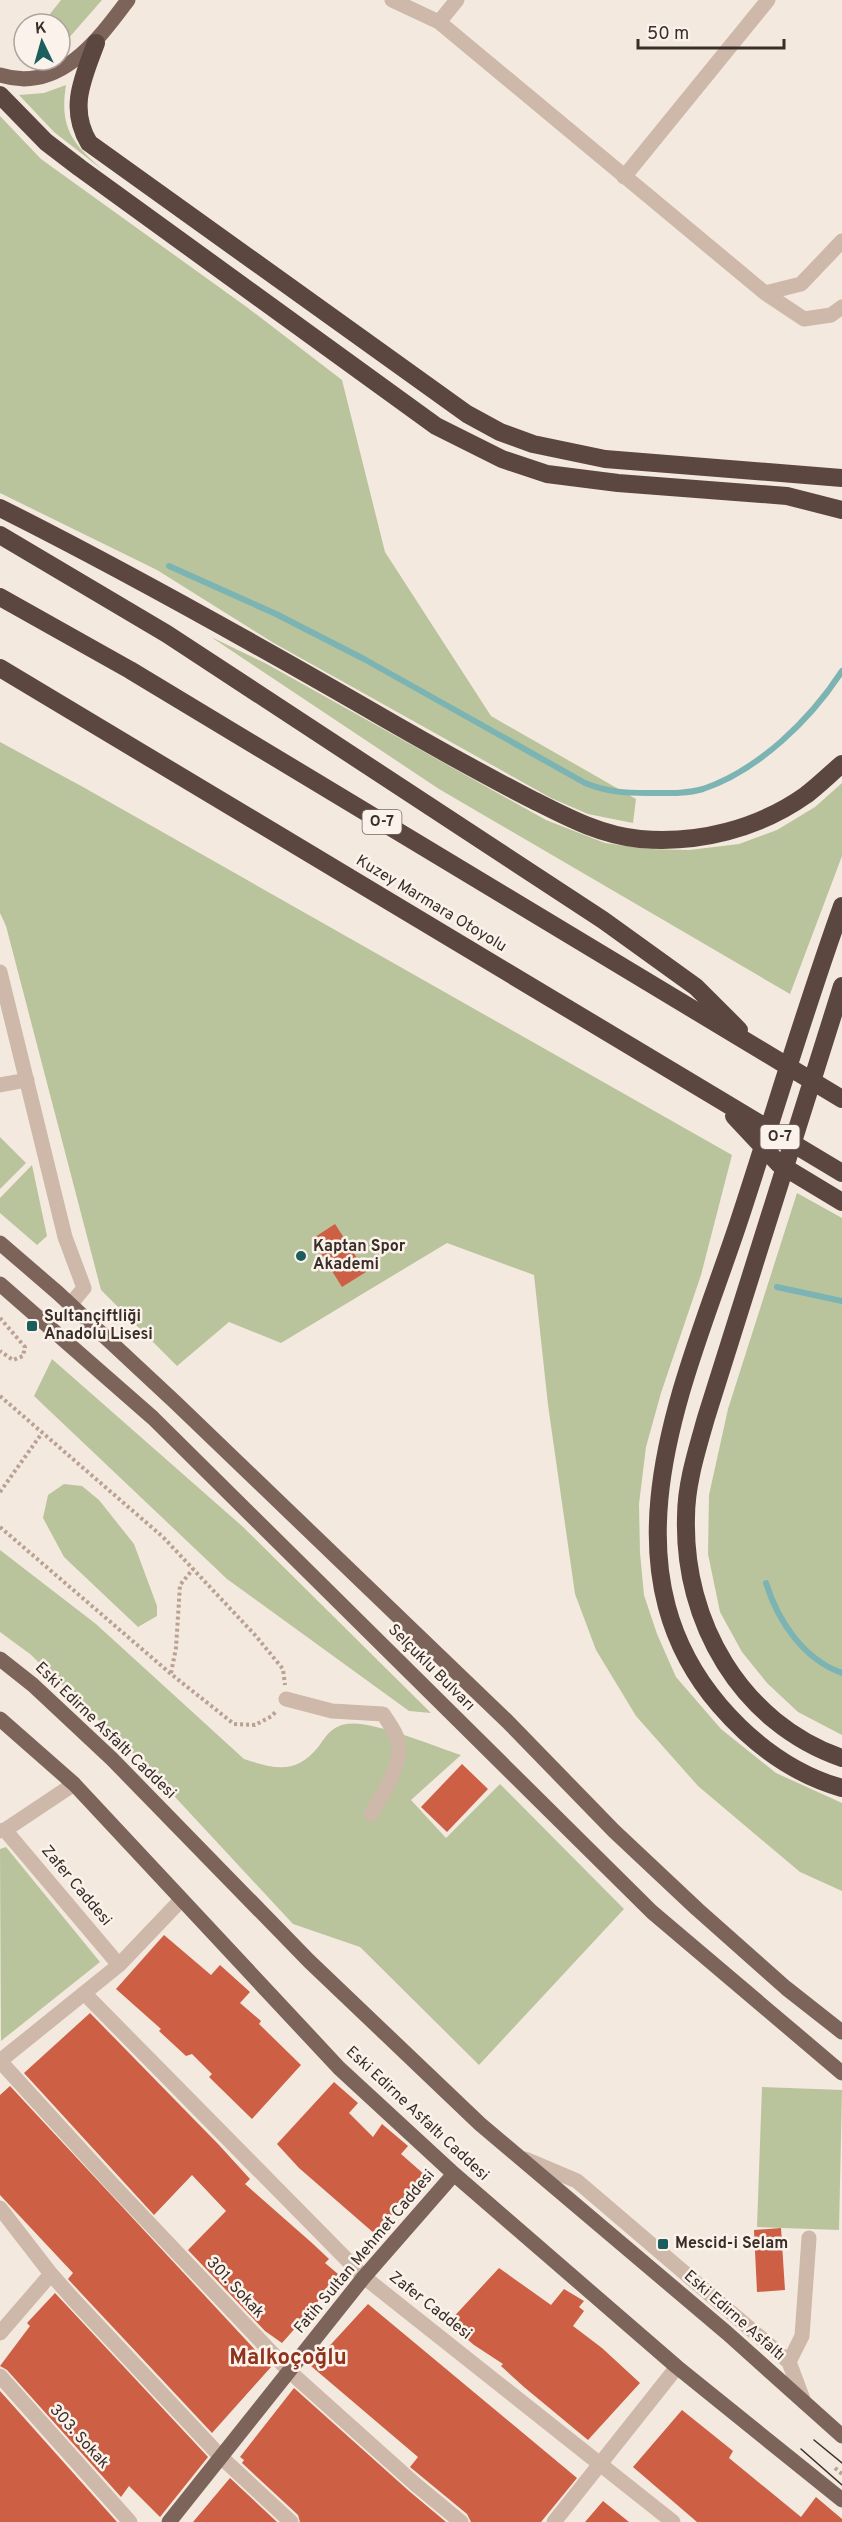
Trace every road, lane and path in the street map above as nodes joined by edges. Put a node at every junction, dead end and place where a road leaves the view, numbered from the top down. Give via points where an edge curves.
1 (128, 0) edge
2 (392, 0) edge
3 (457, 0) edge
4 (768, 0) edge
5 (439, 22) junction
6 (96, 43) junction
7 (0, 75) edge
8 (0, 95) edge
9 (624, 177) junction
10 (842, 241) edge
11 (765, 293) junction
12 (842, 307) edge
13 (842, 478) edge
14 (0, 508) edge
15 (842, 510) edge
16 (0, 536) edge
17 (0, 597) edge
18 (0, 668) edge
19 (842, 764) edge
20 (842, 906) edge
21 (0, 972) edge
22 (842, 986) edge
23 (761, 1052) junction
24 (27, 1080) junction
25 (0, 1085) edge
26 (842, 1099) edge
27 (718, 1100) junction
28 (842, 1173) edge
29 (842, 1202) edge
30 (0, 1243) edge
31 (0, 1284) edge
32 (70, 1305) junction
33 (0, 1318) edge
34 (0, 1351) edge
35 (0, 1396) edge
36 (42, 1433) junction
37 (0, 1492) edge
38 (0, 1527) edge
39 (193, 1569) junction
40 (0, 1659) edge
41 (171, 1674) junction
42 (286, 1699) junction
43 (0, 1719) edge
44 (842, 1758) edge
45 (74, 1784) junction
46 (842, 1788) edge
47 (371, 1814) dead end
48 (3, 1830) edge
49 (181, 1900) junction
50 (119, 1965) junction
51 (84, 1994) junction
52 (842, 2032) edge
53 (0, 2061) edge
54 (842, 2073) edge
55 (518, 2157) junction
56 (454, 2174) junction
57 (0, 2208) edge
58 (809, 2238) dead end
59 (51, 2274) junction
60 (364, 2277) junction
61 (0, 2333) edge
62 (789, 2362) junction
63 (677, 2367) junction
64 (289, 2371) junction
65 (0, 2376) edge
66 (804, 2402) junction
67 (842, 2436) edge
68 (221, 2457) junction
69 (600, 2465) junction
70 (835, 2468) dead end
71 (842, 2474) edge
72 (842, 2500) edge
73 (130, 2522) edge
74 (169, 2522) edge
75 (291, 2522) edge
76 (461, 2522) edge
77 (554, 2522) edge
78 (673, 2522) edge

1 - 6 main road
2 - 5 street
3 - 5 street
4 - 9 street
5 - 9 street
6 - 7 main road via 56,71 31,78
6 - 13 highway via 79,89 81,130 90,143 467,414 534,444 605,459
8 - 15 highway via 46,142 80,168 436,426 468,444 547,474 787,496
9 - 11 street
10 - 11 street via 801,284
11 - 12 street via 804,319 831,315
14 - 19 highway via 145,582 438,749 591,828 622,836 671,840 740,829 806,795
16 - 23 highway via 167,634 603,920 696,987
17 - 23 highway, O-7 via 130,670
18 - 27 highway, Kuzey Marmara Otoyolu / O-7
20 - 46 highway via 689,1367 666,1448 657,1519 663,1592 691,1668 737,1726 771,1754 806,1775
21 - 24 street
22 - 44 highway via 697,1449 686,1515 692,1583 711,1642 727,1670 769,1716 798,1738
23 - 26 highway, O-7
24 - 25 street
24 - 32 street via 65,1237 84,1288
27 - 28 highway, Kuzey Marmara Otoyolu / O-7
27 - 29 highway via 779,1164
30 - 32 main road, Selçuklu Bulvarı
31 - 54 main road, Selçuklu Bulvarı via 153,1418 652,1912
32 - 52 main road, Selçuklu Bulvarı via 507,1721 688,1902
33 - 34 path via 25,1347 23,1356 13,1360
35 - 36 path
36 - 37 path
36 - 39 path via 163,1537
38 - 41 path
39 - 41 path via 180,1585
39 - 42 path via 283,1669
40 - 55 main road, Eski Edirne Asfaltı Caddesi via 104,1752 309,1960
41 - 42 path via 234,1724 255,1725 272,1716
42 - 47 street via 332,1711 383,1714 399,1747 386,1788
43 - 45 main road, Eski Edirne Asfaltı Caddesi
45 - 48 street, Zafer Caddesi
45 - 49 main road, Eski Edirne Asfaltı Caddesi
48 - 50 street, Zafer Caddesi
49 - 50 street
49 - 56 main road, Eski Edirne Asfaltı Caddesi via 339,2068
50 - 51 street
51 - 53 street
51 - 60 street, Zafer Caddesi
53 - 64 street, 301. Sokak
55 - 62 street via 577,2181
55 - 66 main road, Eski Edirne Asfaltı via 727,2332
56 - 60 main road, Fatih Sultan Mehmet Caddesi
56 - 63 main road, Eski Edirne Asfaltı Caddesi
57 - 59 street
58 - 62 street via 802,2336
59 - 61 street
59 - 68 street
60 - 64 main road, Fatih Sultan Mehmet Caddesi
60 - 69 street, Zafer Caddesi
62 - 66 street
63 - 69 street
63 - 72 main road, Eski Edirne Asfaltı Caddesi
64 - 68 main road, Fatih Sultan Mehmet Caddesi
64 - 76 street, 301. Sokak
65 - 73 street, 303. Sokak
66 - 67 main road, Eski Edirne Asfaltı
68 - 74 main road, Fatih Sultan Mehmet Caddesi
68 - 75 street
69 - 77 street
69 - 78 street, Zafer Caddesi
70 - 71 path

